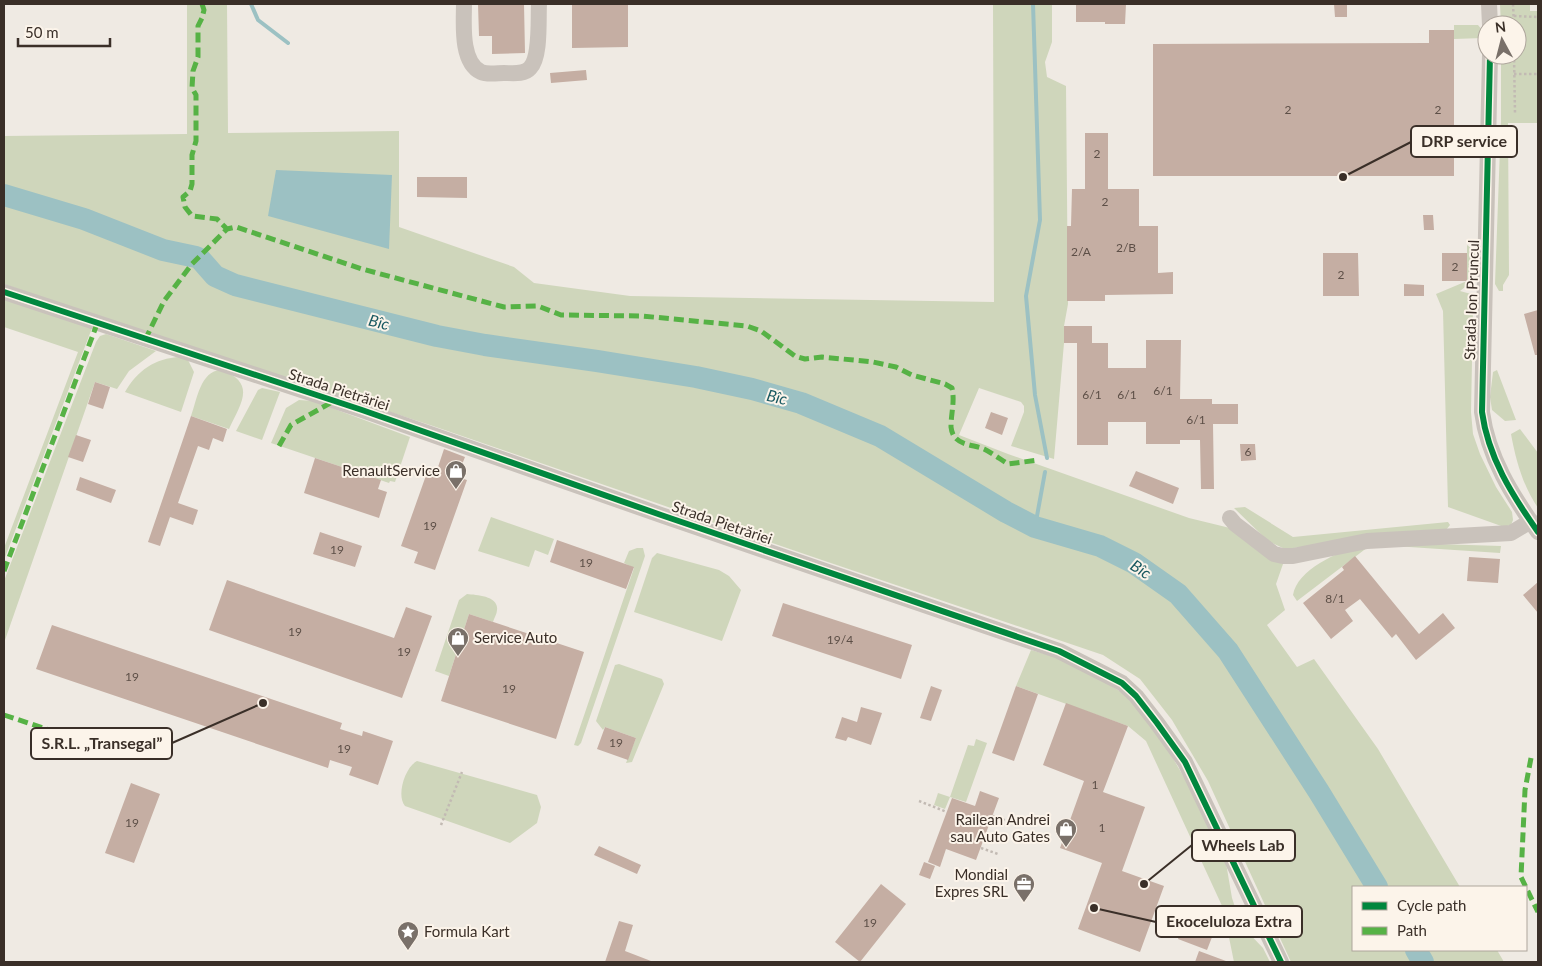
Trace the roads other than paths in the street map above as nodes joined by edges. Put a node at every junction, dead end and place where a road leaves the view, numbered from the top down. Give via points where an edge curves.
1 (464, 4) edge
2 (539, 4) edge
3 (1490, 65) edge
4 (4, 292) edge
5 (1230, 518) dead end
6 (1535, 526) edge
7 (1281, 962) edge

1 - 2 street via 464,40 473,64 481,72 523,73 535,59
3 - 6 street, Strada Ion Pruncul via 1482,412 1485,431 1500,470
4 - 7 street, Strada Pietrăriei via 362,410 1051,648 1106,674 1136,696 1185,762
5 - 6 street, Strada Ion Pruncul via 1274,554 1283,556 1367,541 1512,533

